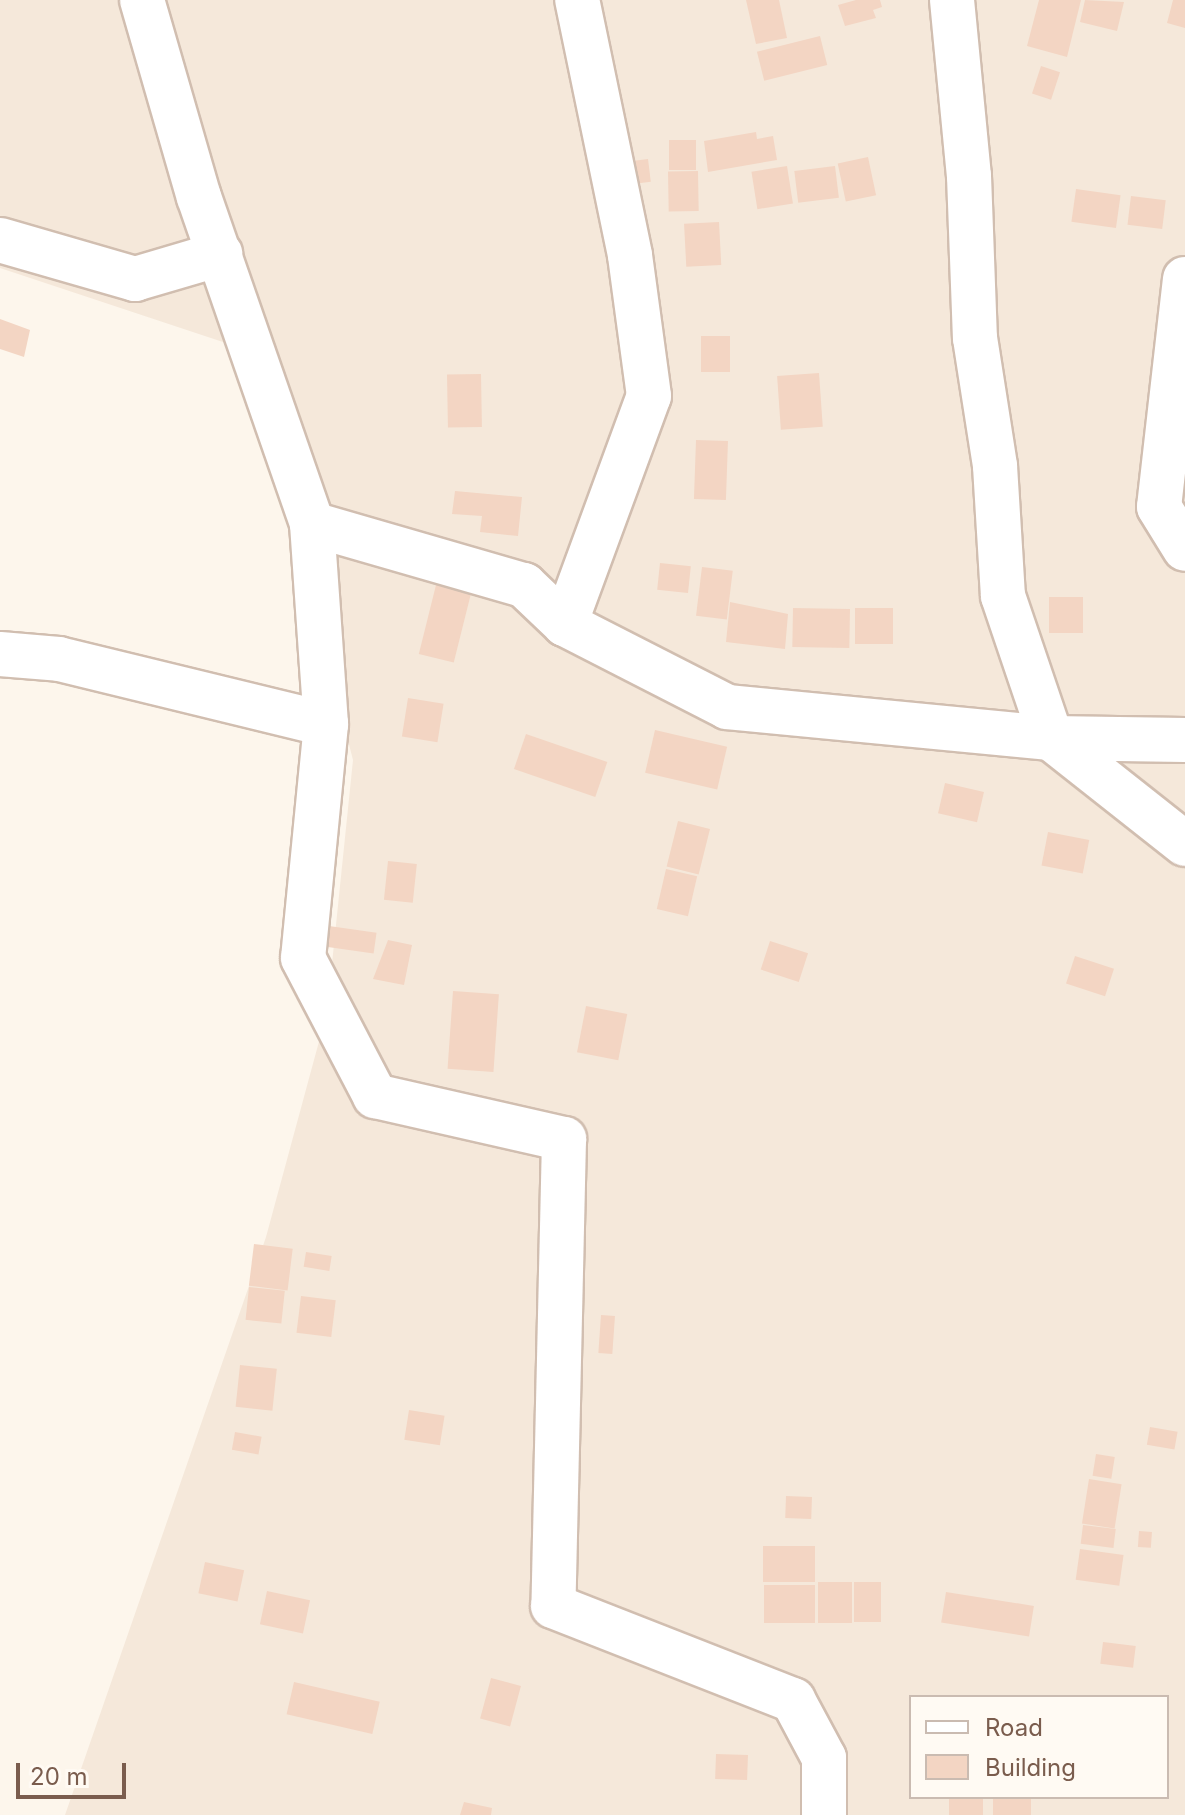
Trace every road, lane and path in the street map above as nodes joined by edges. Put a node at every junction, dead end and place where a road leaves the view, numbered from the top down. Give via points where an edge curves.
1 (142, 0) edge
2 (577, 0) edge
3 (952, 0) edge
4 (0, 240) edge
5 (220, 254) junction
6 (1185, 279) edge
7 (312, 524) junction
8 (1185, 549) edge
9 (565, 624) junction
10 (0, 654) edge
11 (326, 724) junction
12 (1051, 738) junction
13 (1185, 740) edge
14 (1185, 844) edge
15 (824, 1815) edge

1 - 5 street
2 - 9 street via 630,255 649,396
3 - 12 street via 969,176 975,338 995,466 1003,596
4 - 5 street via 135,279
5 - 7 street
6 - 8 street via 1159,507
7 - 9 street via 524,585
7 - 11 street
9 - 12 street via 727,707
10 - 11 street via 59,659
11 - 15 street via 303,958 375,1096 564,1139 553,1606 793,1700 824,1758
12 - 13 street
12 - 14 street

